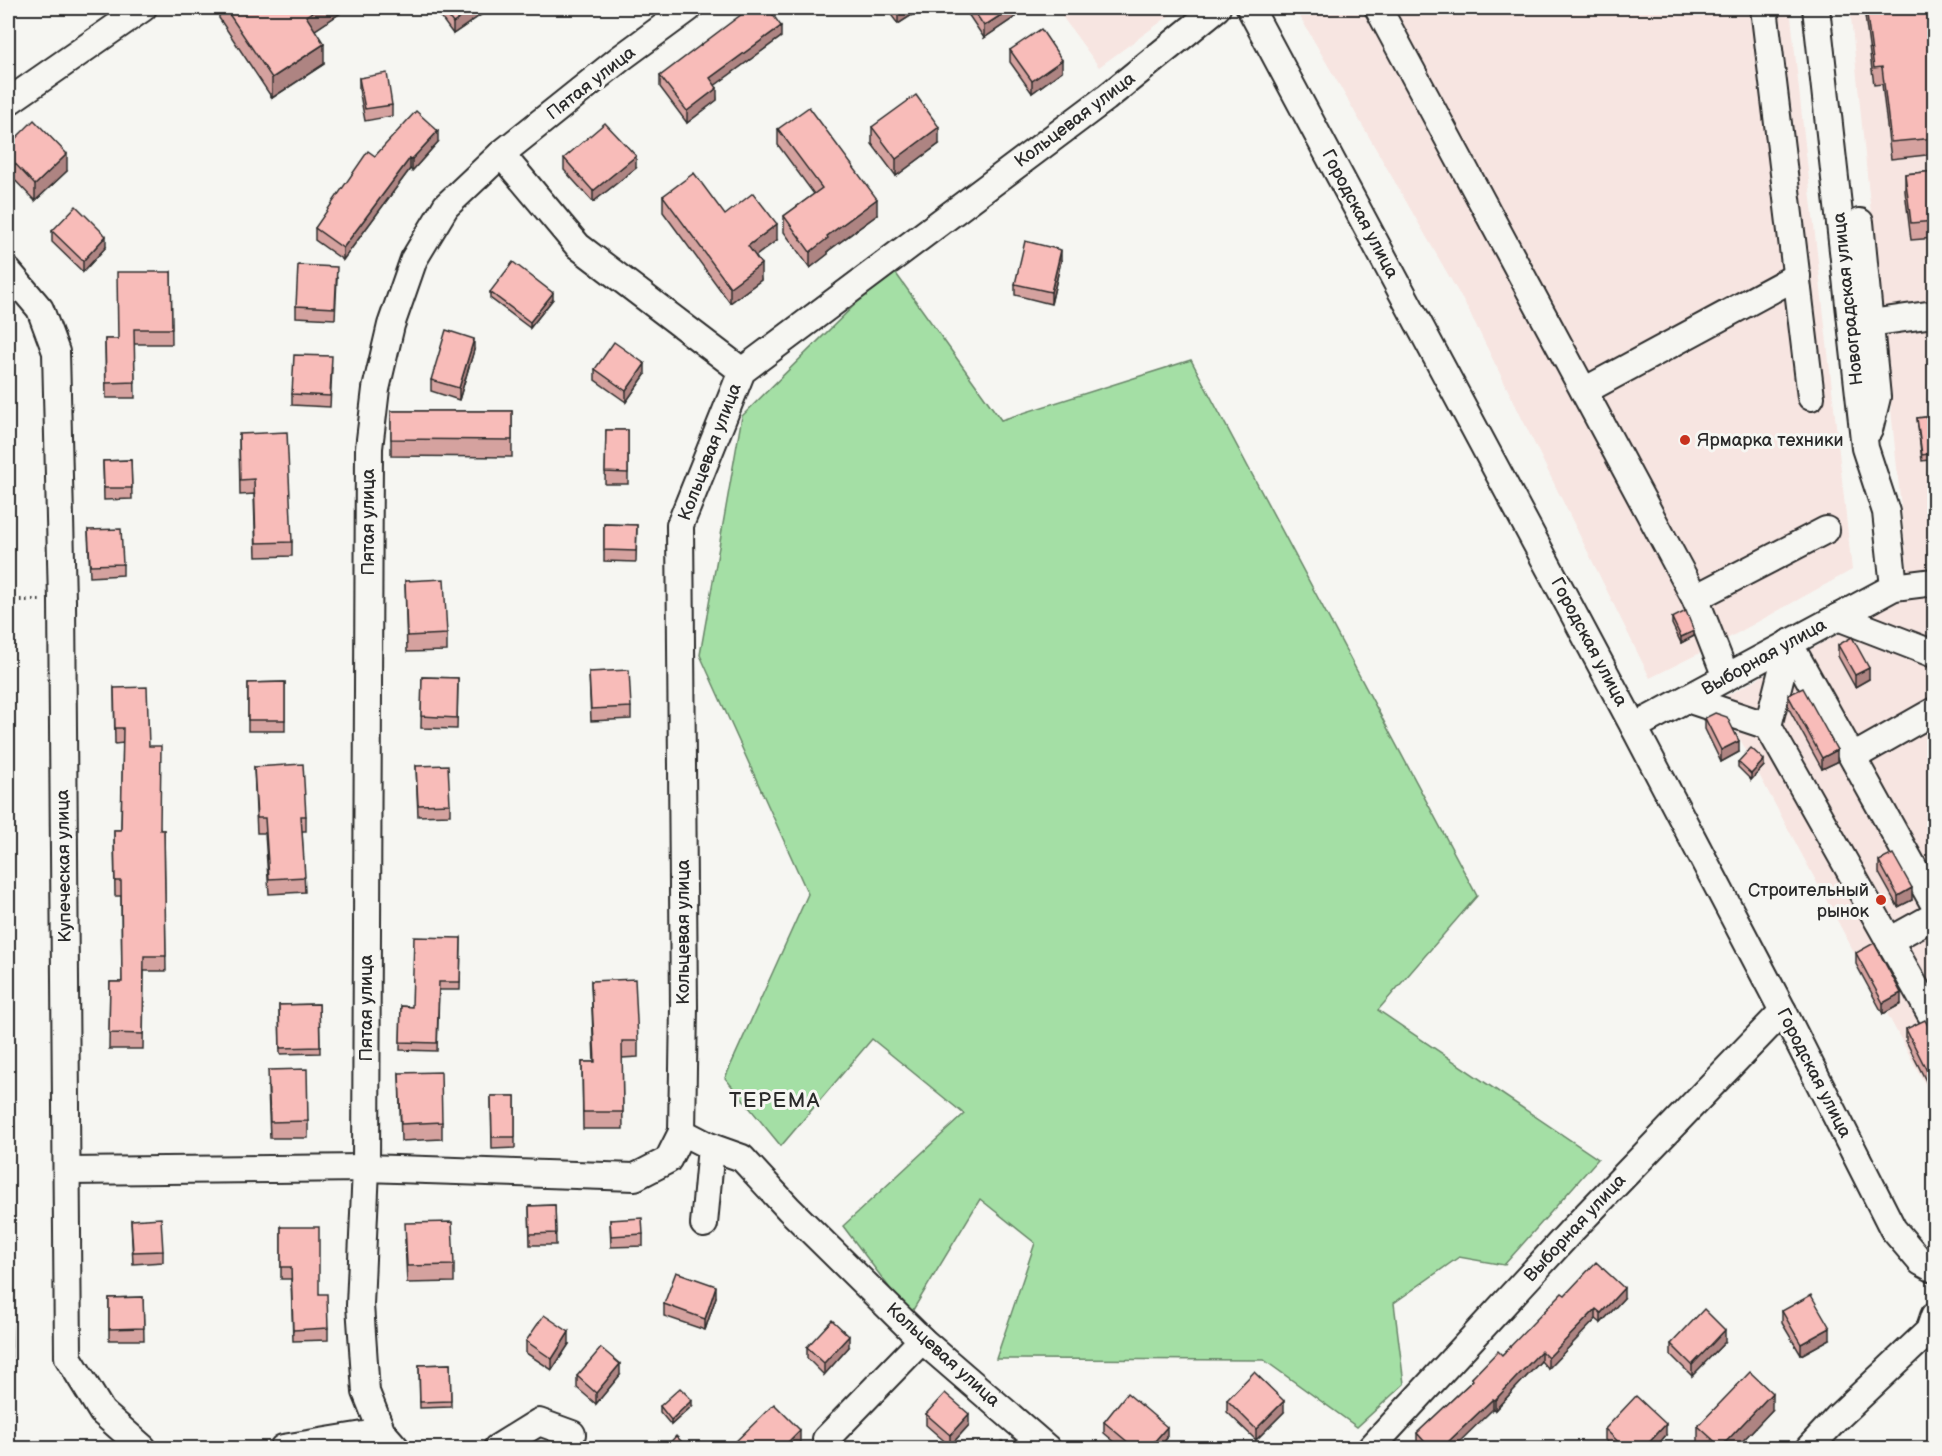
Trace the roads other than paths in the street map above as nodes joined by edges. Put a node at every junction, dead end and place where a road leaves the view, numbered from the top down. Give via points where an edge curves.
1 (143, 8) edge
2 (689, 8) edge
3 (1218, 8) edge
4 (1250, 8) edge
5 (1378, 8) edge
6 (1764, 8) edge
7 (1816, 8) edge
8 (8, 102) edge
9 (501, 154) junction
10 (1860, 222) dead end
11 (8, 271) edge
12 (1797, 276) junction
13 (1935, 314) edge
14 (1870, 323) junction
15 (742, 371) junction
16 (1584, 391) junction
17 (1812, 397) dead end
18 (1865, 448) junction
19 (1826, 530) dead end
20 (1935, 582) edge
21 (1894, 587) junction
22 (1695, 598) junction
23 (1838, 617) junction
24 (1789, 643) junction
25 (1935, 654) edge
26 (1726, 677) junction
27 (1687, 699) junction
28 (1935, 711) edge
29 (1768, 726) junction
30 (1634, 728) junction
31 (1853, 757) junction
32 (1931, 890) edge
33 (1935, 916) edge
34 (1889, 941) junction
35 (1783, 1011) junction
36 (1935, 1020) edge
37 (682, 1132) junction
38 (711, 1147) junction
39 (366, 1168) junction
40 (67, 1171) junction
41 (704, 1224) dead end
42 (1935, 1269) edge
43 (1933, 1329) edge
44 (922, 1340) junction
45 (572, 1434) dead end
46 (826, 1439) dead end
47 (389, 1441) edge
48 (143, 1449) edge
49 (283, 1449) edge
50 (497, 1449) edge
51 (1047, 1449) edge
52 (1371, 1449) edge
53 (1809, 1449) edge

1 - 8 street
2 - 9 street, Пятая улица
3 - 15 street, Кольцевая улица via 1106,98
4 - 30 street, Городская улица
5 - 16 street
6 - 12 street
7 - 18 street, Новоградская улица
9 - 15 street via 578,246
9 - 39 street, Пятая улица via 446,206 414,259 376,389 369,448
10 - 14 street
11 - 40 street, Купеческая улица via 40,309 56,352
12 - 16 street
12 - 17 street
13 - 14 street
14 - 18 street via 1877,397
15 - 37 street, Кольцевая улица via 680,525
16 - 22 street
18 - 21 street, Новоградская улица via 1886,512
19 - 22 street
20 - 21 street
21 - 23 street, Выборная улица
22 - 26 street
23 - 24 street, Выборная улица
23 - 25 street
24 - 26 street, Выборная улица
24 - 29 street
24 - 31 street
26 - 27 street, Выборная улица
27 - 29 street
27 - 30 street, Выборная улица
28 - 31 street
29 - 34 street
30 - 35 street, Городская улица
31 - 32 street
33 - 34 street
34 - 36 street
35 - 42 street, Городская улица via 1893,1229 1921,1262
35 - 52 street, Выборная улица via 1573,1229
37 - 38 street, Кольцевая улица
37 - 39 street via 668,1160 635,1177
38 - 41 street
38 - 44 street, Кольцевая улица via 742,1158
39 - 40 street
39 - 47 street, Пятая улица via 360,1305 366,1392
40 - 48 street, Купеческая улица via 68,1357 102,1412
43 - 53 street
44 - 46 street
44 - 51 street, Кольцевая улица
45 - 50 street via 540,1422
47 - 49 street

